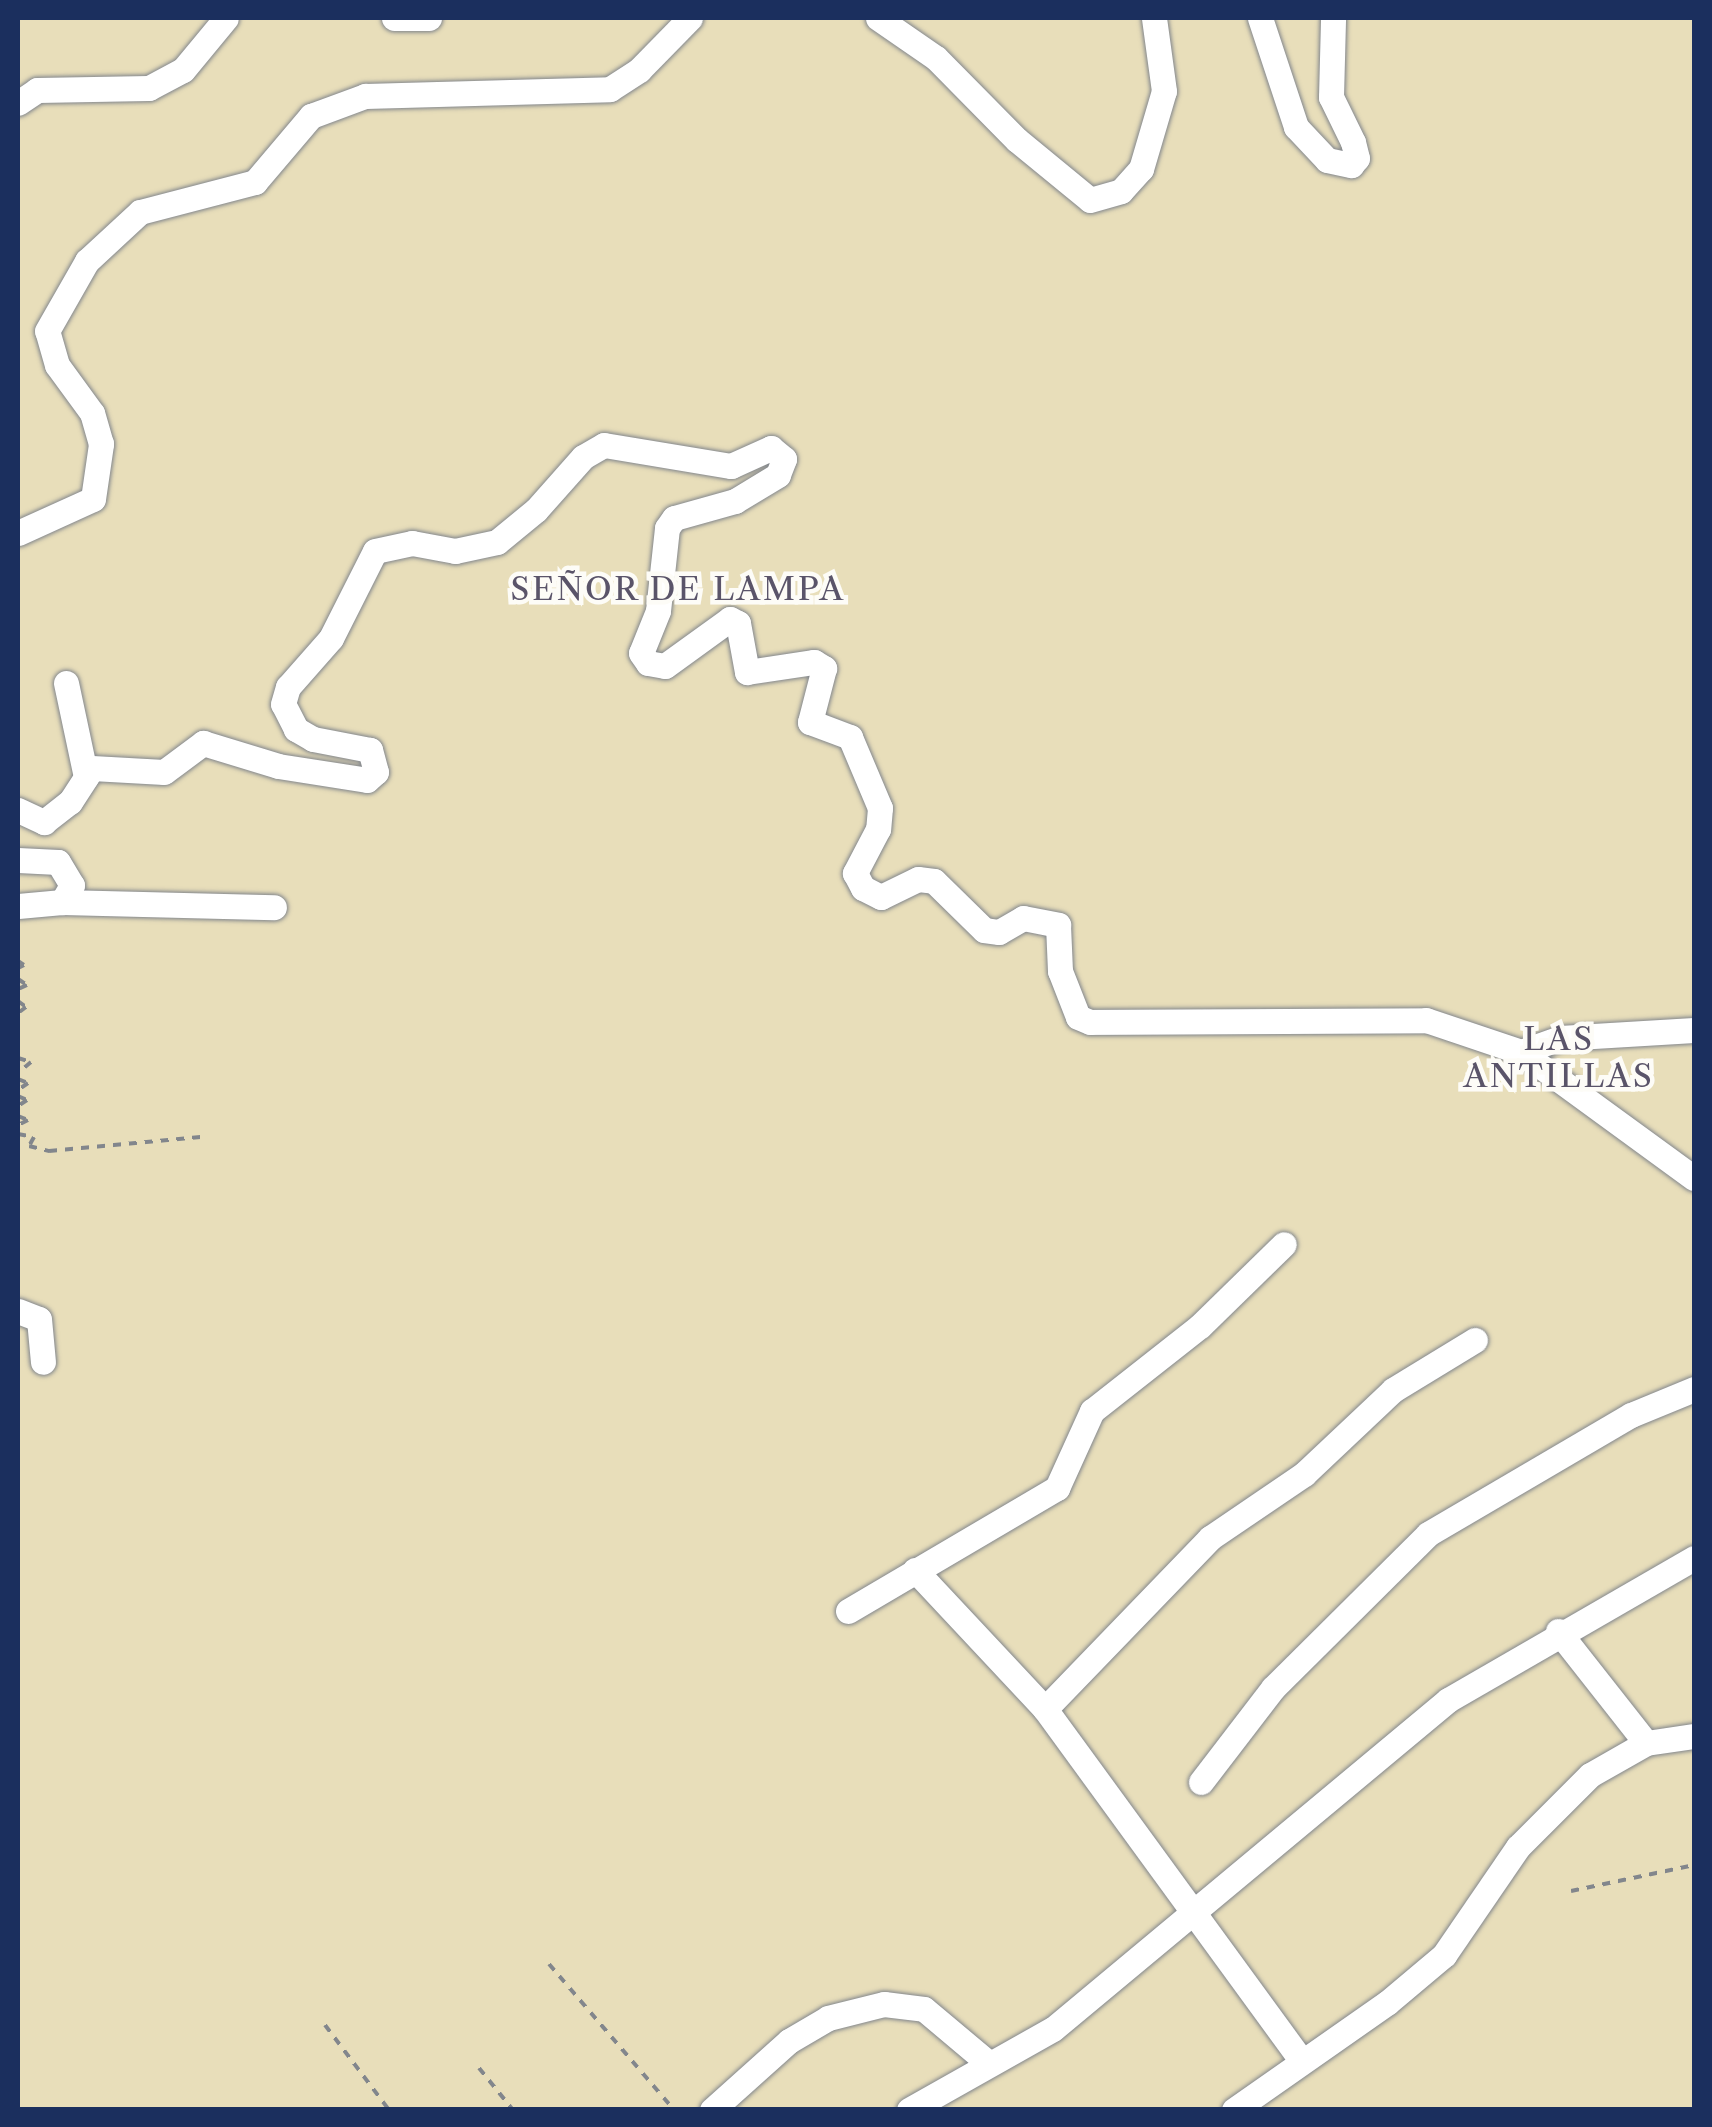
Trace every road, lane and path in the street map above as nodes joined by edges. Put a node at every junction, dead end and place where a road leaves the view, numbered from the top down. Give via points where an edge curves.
1 (226, 18) edge
2 (394, 18) edge
3 (428, 18) edge
4 (690, 18) edge
5 (878, 18) edge
6 (916, 18) edge
7 (1154, 18) edge
8 (1260, 18) edge
9 (1333, 18) edge
10 (936, 58) junction
11 (18, 102) edge
12 (18, 533) edge
13 (66, 683) dead end
14 (86, 777) junction
15 (18, 810) edge
16 (18, 860) edge
17 (62, 902) junction
18 (18, 906) edge
19 (274, 906) dead end
20 (18, 979) edge
21 (18, 990) edge
22 (18, 1001) edge
23 (18, 1012) edge
24 (1694, 1030) edge
25 (1521, 1052) junction
26 (18, 1058) edge
27 (18, 1076) edge
28 (18, 1093) edge
29 (18, 1106) edge
30 (18, 1116) edge
31 (18, 1125) edge
32 (18, 1134) edge
33 (200, 1137) dead end
34 (1694, 1178) edge
35 (1284, 1244) dead end
36 (18, 1311) edge
37 (1474, 1340) dead end
38 (43, 1362) dead end
39 (1694, 1389) edge
40 (1694, 1558) edge
41 (915, 1570) junction
42 (848, 1612) dead end
43 (1558, 1631) junction
44 (1044, 1708) junction
45 (1694, 1736) edge
46 (1646, 1742) junction
47 (1201, 1782) dead end
48 (1694, 1866) edge
49 (1572, 1890) dead end
50 (1193, 1916) junction
51 (548, 1964) dead end
52 (325, 2026) dead end
53 (1300, 2058) junction
54 (986, 2061) junction
55 (478, 2068) dead end
56 (389, 2110) edge
57 (513, 2110) edge
58 (674, 2110) edge
59 (712, 2110) edge
60 (910, 2110) edge
61 (1234, 2110) edge

1 - 11 street via 183,70 149,88 37,90
2 - 3 street
4 - 12 street via 610,89 365,96 311,116 255,182 140,212 86,262 47,330 58,365 92,414 102,444 93,498
5 - 10 street
6 - 10 street
7 - 10 street via 1164,91 1140,169 1121,191 1090,200
8 - 9 street via 1296,127 1327,160 1351,165 1357,158 1353,142 1331,98
13 - 14 street
14 - 15 street via 58,816 44,822
14 - 25 street via 106,764 164,772 203,743 278,766 368,780 376,772 370,750 314,739 296,729 283,704 288,687 331,638 375,551 412,544 455,551 497,542 583,457 604,445 731,466 771,448 784,459 778,475 735,501 674,518 667,528 658,611 642,652 648,662 665,666 730,619 738,623 747,672 814,662 824,668 810,722 850,736 880,808 878,829 854,873 863,888 882,897 918,879 934,881 984,930 1000,932 1023,918 1058,926 1060,971 1078,1017 1090,1022 1426,1020
16 - 17 street via 58,862 72,885
17 - 18 street
17 - 19 street
20 - 21 path via 26,985
22 - 23 path via 26,1007
24 - 25 street via 1560,1038
25 - 34 street
26 - 27 path via 31,1062
27 - 28 path via 28,1083
28 - 29 path via 26,1100
30 - 31 path via 28,1120
32 - 33 path via 34,1137 29,1146 49,1151
35 - 41 street via 1200,1326 1092,1412 1057,1488
36 - 38 street via 39,1319
37 - 44 street via 1393,1390 1304,1474 1210,1538
39 - 47 street via 1631,1415 1428,1534 1273,1688
40 - 43 street
41 - 42 street
41 - 44 street
43 - 46 street
43 - 50 street via 1448,1700 1357,1770
44 - 50 street
45 - 46 street
46 - 53 street via 1590,1775 1550,1811 1444,1955 1387,2002
48 - 49 path
50 - 53 street
50 - 54 street via 1054,2028
51 - 58 path
52 - 56 path
53 - 61 street
54 - 59 street via 924,2009 884,2004 828,2018 788,2042
54 - 60 street
55 - 57 path

